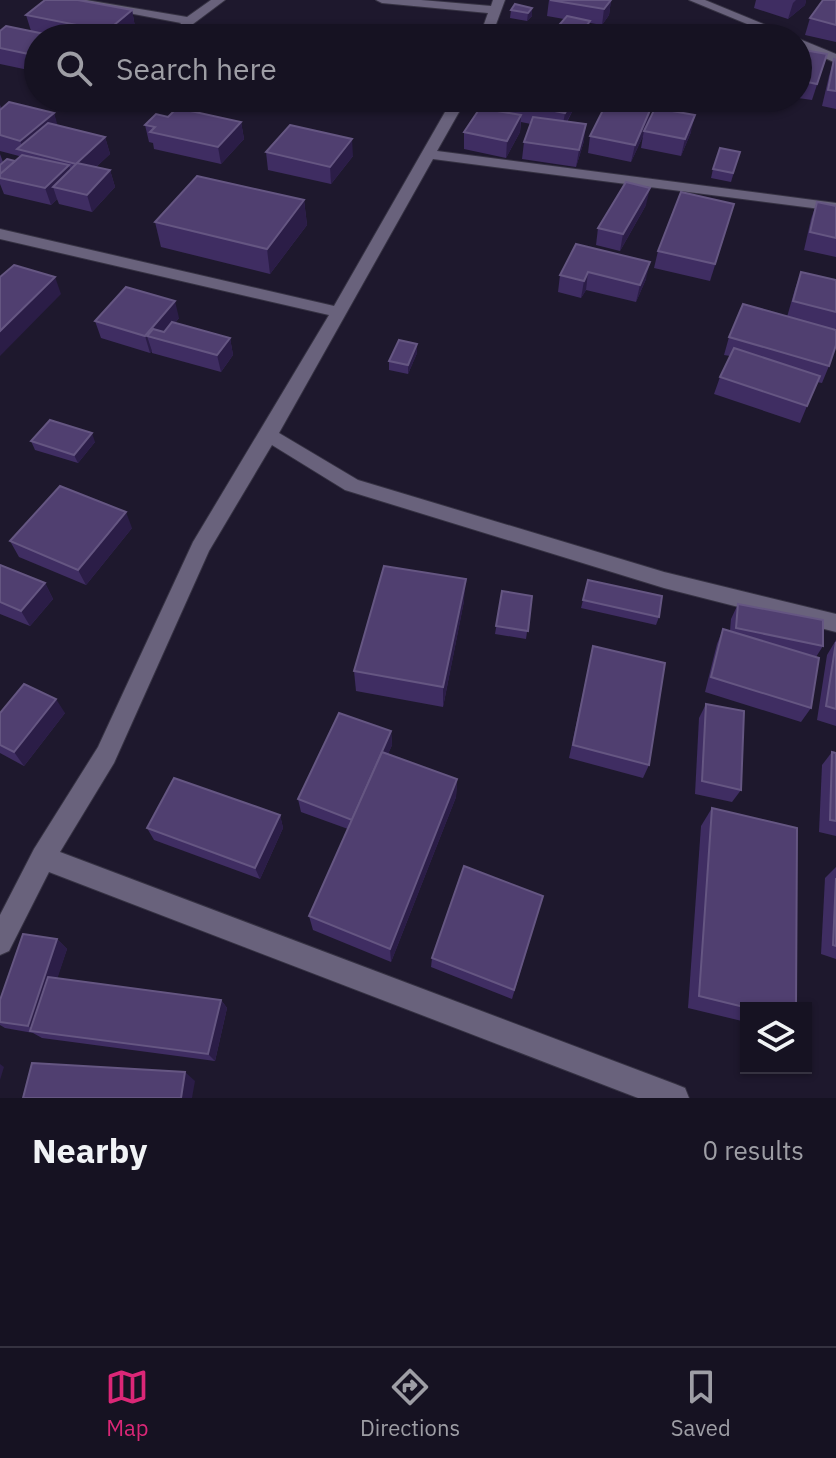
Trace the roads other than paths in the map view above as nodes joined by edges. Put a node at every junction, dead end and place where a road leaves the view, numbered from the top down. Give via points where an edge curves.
1 (66, 0) edge
2 (219, 0) edge
3 (382, 0) edge
4 (695, 0) edge
5 (497, 5) edge
6 (189, 21) junction
7 (187, 24) edge
8 (490, 24) edge
9 (756, 24) edge
10 (812, 48) edge
11 (836, 59) edge
12 (452, 112) edge
13 (430, 154) junction
14 (836, 207) edge
15 (0, 234) edge
16 (339, 312) junction
17 (269, 435) junction
18 (836, 623) edge
19 (43, 858) junction
20 (0, 942) edge
21 (675, 1098) edge

1 - 6 street
2 - 6 street
3 - 5 street
4 - 9 street
5 - 8 street
6 - 7 street
10 - 11 street
12 - 13 street
13 - 14 street
13 - 16 street
15 - 16 street
16 - 17 street
17 - 18 street via 352,485 664,580
17 - 19 street via 200,548 106,755
19 - 20 street
19 - 21 street

